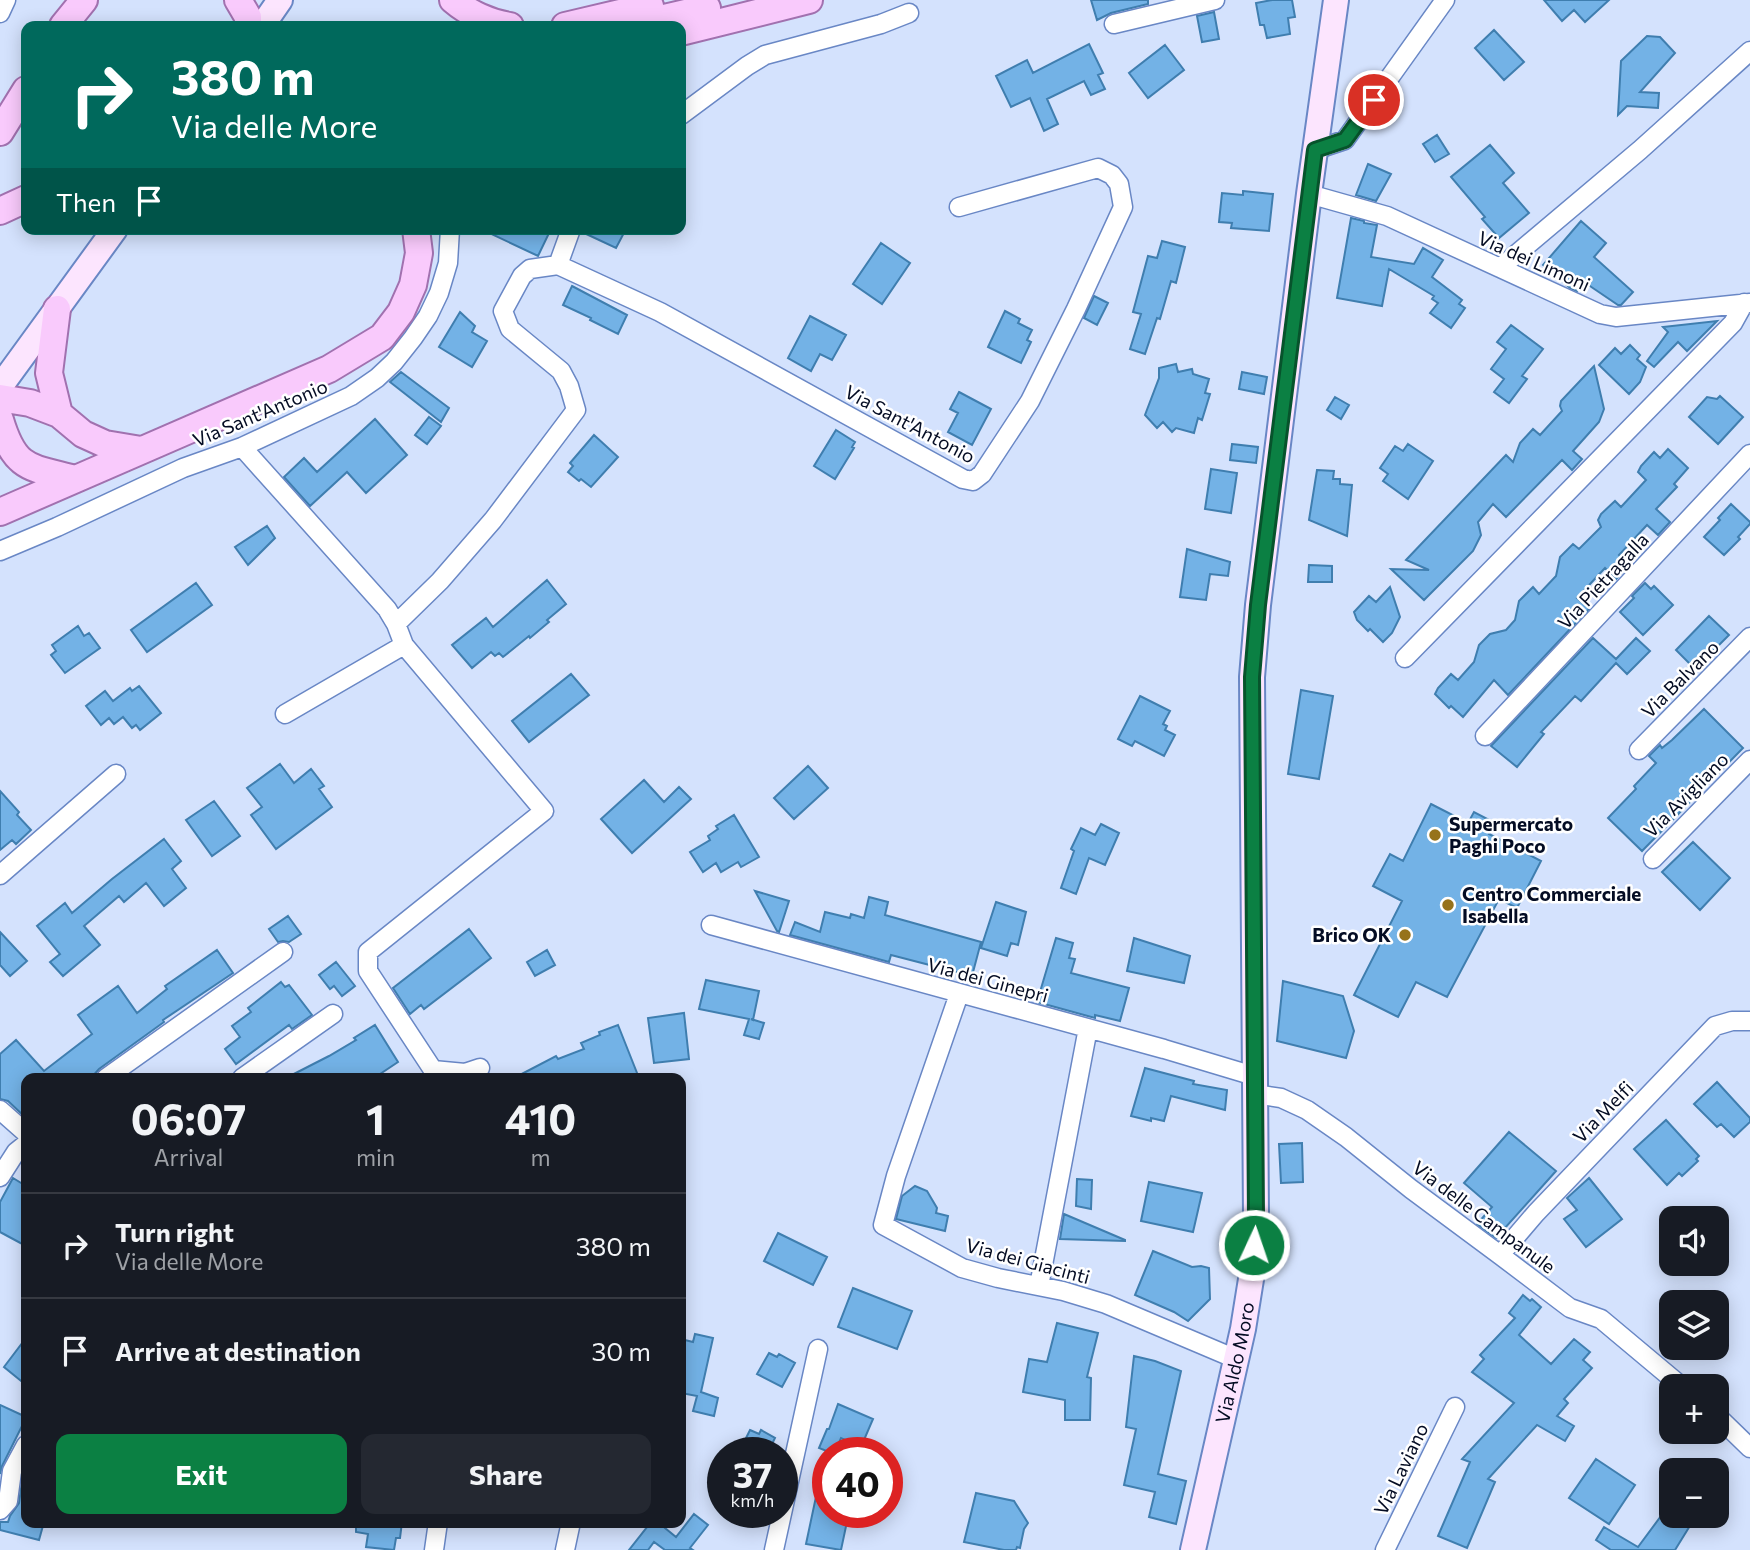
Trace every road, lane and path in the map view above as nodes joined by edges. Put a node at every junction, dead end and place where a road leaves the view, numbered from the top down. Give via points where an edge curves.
1 (6, 0) edge
2 (84, 0) edge
3 (238, 0) edge
4 (280, 0) edge
5 (453, 0) edge
6 (672, 0) edge
7 (742, 0) edge
8 (808, 0) edge
9 (1215, 0) edge
10 (1336, 0) edge
11 (1445, 0) edge
12 (0, 13) edge
13 (909, 13) dead end
14 (67, 21) edge
15 (248, 21) edge
16 (265, 21) edge
17 (491, 21) edge
18 (586, 21) edge
19 (652, 21) edge
20 (1114, 24) dead end
21 (686, 31) edge
22 (1750, 51) edge
23 (21, 98) edge
24 (686, 111) edge
25 (0, 132) edge
26 (1315, 150) junction
27 (1309, 194) junction
28 (21, 201) edge
29 (959, 206) dead end
30 (0, 211) edge
31 (21, 213) edge
32 (0, 220) edge
33 (111, 235) edge
34 (417, 235) edge
35 (449, 235) edge
36 (570, 235) edge
37 (558, 265) junction
38 (1500, 268) junction
39 (1747, 303) edge
40 (57, 309) junction
41 (0, 387) edge
42 (0, 398) edge
43 (59, 414) junction
44 (0, 421) edge
45 (242, 447) junction
46 (142, 450) junction
47 (1750, 454) edge
48 (75, 479) junction
49 (0, 512) edge
50 (0, 551) edge
51 (396, 624) junction
52 (1750, 637) edge
53 (404, 645) junction
54 (1405, 658) dead end
55 (285, 714) dead end
56 (1485, 736) dead end
57 (1639, 750) dead end
58 (1750, 760) edge
59 (116, 774) dead end
60 (1653, 859) dead end
61 (0, 875) edge
62 (711, 925) dead end
63 (283, 952) dead end
64 (959, 994) junction
65 (333, 1014) dead end
66 (1750, 1021) edge
67 (1088, 1028) junction
68 (480, 1069) dead end
69 (113, 1073) edge
70 (249, 1073) edge
71 (1254, 1085) junction
72 (0, 1110) edge
73 (21, 1129) edge
74 (21, 1148) edge
75 (0, 1177) edge
76 (1500, 1255) junction
77 (1039, 1286) junction
78 (818, 1349) dead end
79 (1236, 1359) junction
80 (1667, 1374) edge
81 (1455, 1407) dead end
82 (1729, 1428) edge
83 (1750, 1448) edge
84 (21, 1454) edge
85 (0, 1510) edge
86 (437, 1528) edge
87 (570, 1528) edge
88 (434, 1550) edge
89 (565, 1550) edge
90 (774, 1550) edge
91 (1193, 1550) edge
92 (1385, 1550) edge

1 - 12 street
2 - 14 main road
3 - 15 main road
4 - 16 street
5 - 17 main road
6 - 18 main road
7 - 19 main road
8 - 21 main road
9 - 20 street
10 - 26 street, Via Aldo Moro
11 - 26 street via 1345,140
13 - 24 street via 765,55
22 - 38 street
23 - 25 main road
26 - 27 street, Via Aldo Moro
27 - 38 street, Via dei Limoni via 1387,216
27 - 71 street, Via Aldo Moro via 1252,677
28 - 30 main road
29 - 37 street, Via Sant'Antonio via 1098,168 1119,184 1123,207 1030,401 973,481 660,312
31 - 32 main road
33 - 40 street
34 - 46 main road via 419,253 413,285 401,312 382,337 329,369
35 - 45 street, Via Sant'Antonio via 439,293 394,362 351,396
36 - 37 street
37 - 51 street via 530,269 503,311 510,330 561,371 576,410 493,520 440,582
38 - 39 street, Via dei Limoni via 1616,317
39 - 54 street via 1733,323
40 - 41 street
40 - 43 main road via 49,373
42 - 43 main road
43 - 46 main road via 83,434 105,444
44 - 48 main road via 14,455 30,467
45 - 50 street, Via Sant'Antonio via 183,468
45 - 51 street
46 - 48 main road
47 - 56 street, Via Pietragalla
48 - 49 main road
51 - 53 street
52 - 57 street, Via Balvano
53 - 55 street
53 - 68 street via 544,811 368,952 368,971 433,1070 465,1073
58 - 60 street, Via Avigliano
59 - 61 street
62 - 64 street, Via dei Ginepri
63 - 69 street
64 - 67 street, Via dei Ginepri
64 - 77 street, Via dei Giacinti via 883,1225 962,1268
65 - 70 street
66 - 76 street, Via Melfi via 1715,1026
67 - 71 street, Via dei Ginepri
67 - 77 street
71 - 76 street, Via delle Campanule via 1307,1110
71 - 79 street, Via Aldo Moro via 1256,1217 1252,1273
72 - 73 street
74 - 75 street
76 - 80 street, Via delle Campanule via 1570,1308 1601,1319
77 - 79 street, Via dei Giacinti via 1106,1304
78 - 90 street
79 - 91 street, Via Aldo Moro
81 - 92 street, Via Laviano
82 - 83 street
84 - 85 street via 12,1471 8,1501
86 - 88 street
87 - 89 street

